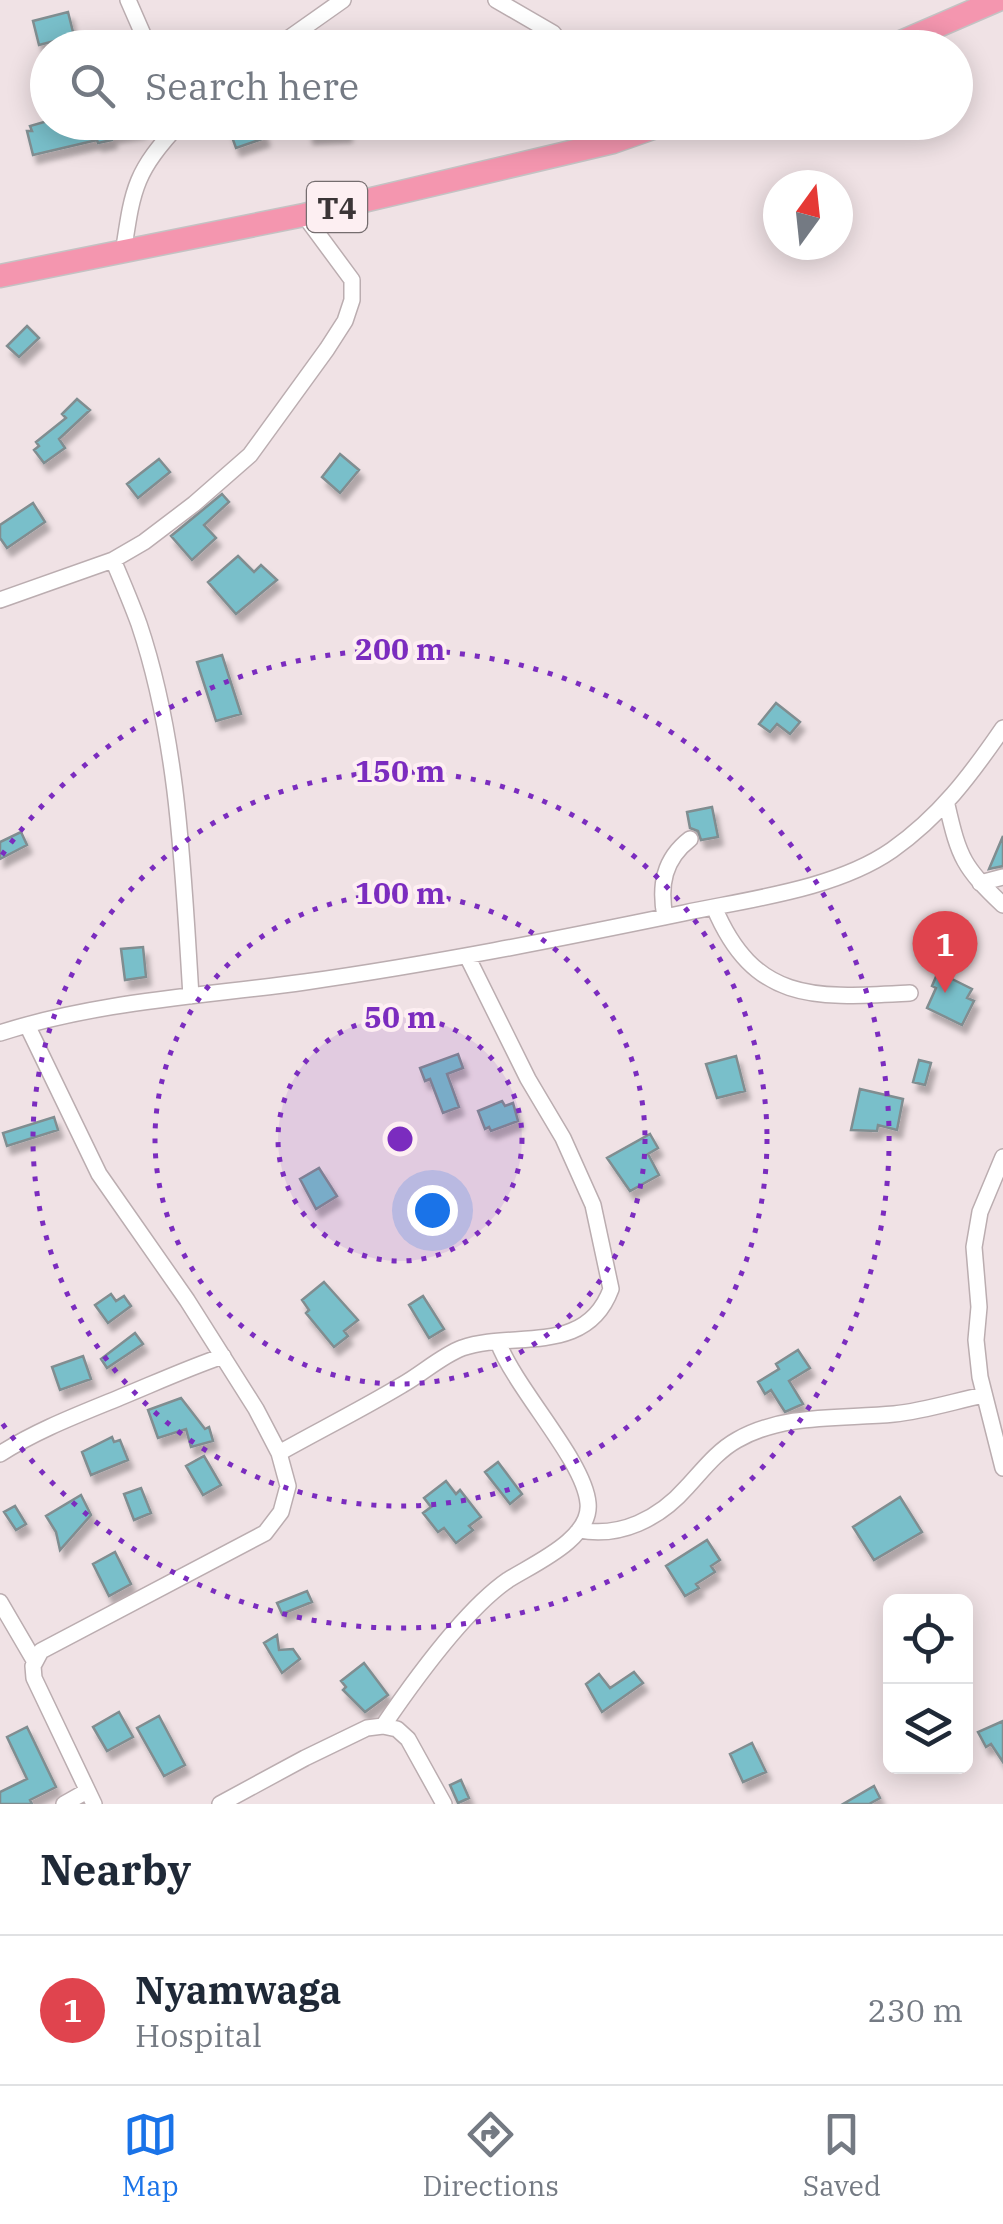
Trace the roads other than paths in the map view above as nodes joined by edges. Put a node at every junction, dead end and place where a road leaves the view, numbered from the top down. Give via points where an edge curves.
1 (128, 0) edge
2 (342, 0) edge
3 (496, 0) edge
4 (998, 0) edge
5 (140, 30) edge
6 (300, 30) edge
7 (548, 30) edge
8 (929, 30) edge
9 (165, 140) edge
10 (580, 140) edge
11 (304, 215) junction
12 (123, 254) junction
13 (0, 276) edge
14 (113, 560) junction
15 (0, 600) edge
16 (1003, 728) edge
17 (947, 805) junction
18 (690, 838) dead end
19 (1003, 878) edge
20 (980, 883) junction
21 (1003, 905) edge
22 (714, 907) junction
23 (665, 917) junction
24 (467, 956) junction
25 (910, 993) dead end
26 (191, 996) junction
27 (27, 1026) junction
28 (0, 1033) edge
29 (1003, 1157) edge
30 (498, 1342) junction
31 (223, 1356) junction
32 (984, 1394) junction
33 (280, 1453) junction
34 (0, 1454) edge
35 (1003, 1468) edge
36 (578, 1530) junction
37 (0, 1602) edge
38 (35, 1662) junction
39 (383, 1726) junction
40 (91, 1797) edge
41 (64, 1804) edge
42 (220, 1804) edge
43 (444, 1804) edge

1 - 5 street
2 - 6 street
3 - 7 street
4 - 8 highway
9 - 12 street via 132,193
10 - 11 highway, T4
11 - 12 highway, T4
11 - 14 street via 352,280 344,320 250,456
12 - 13 highway, T4
14 - 15 street
14 - 26 street via 140,626 163,720 180,821
16 - 17 street
17 - 20 street via 957,850
17 - 22 street via 890,852 844,873
18 - 23 street via 668,863
19 - 20 street
20 - 21 street
22 - 23 street
22 - 25 street via 751,969 772,981 842,996
23 - 24 street
24 - 26 street
24 - 30 street via 564,1138 593,1206 611,1289 600,1312 578,1328 553,1338
26 - 27 street
27 - 28 street
27 - 31 street via 99,1174
29 - 32 street via 980,1212 974,1247
30 - 33 street via 456,1350
30 - 36 street via 584,1490 588,1504
31 - 33 street
31 - 34 street
32 - 35 street
32 - 36 street via 898,1414 786,1422 734,1441 683,1492 628,1530
33 - 38 street via 288,1486 266,1533 60,1638
36 - 39 street via 483,1602
37 - 38 street
38 - 40 street via 34,1678
39 - 42 street via 367,1728
39 - 43 street via 408,1739
40 - 41 street

